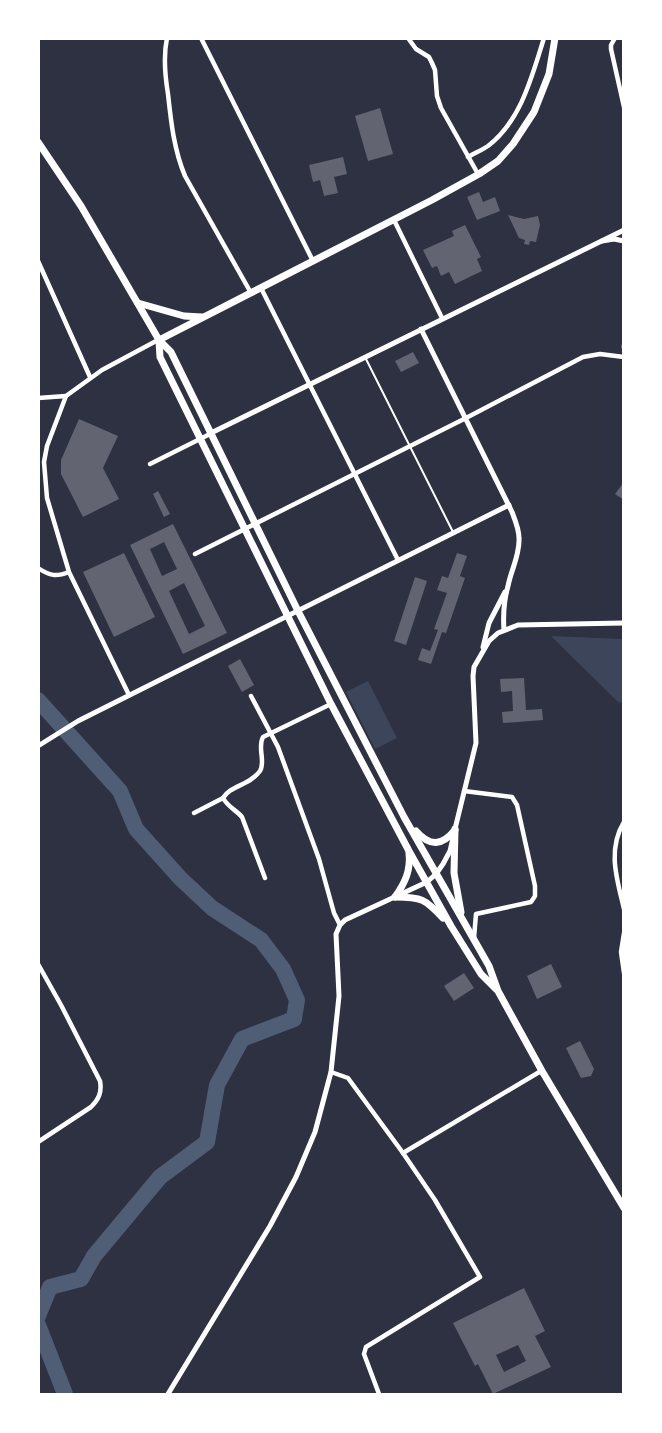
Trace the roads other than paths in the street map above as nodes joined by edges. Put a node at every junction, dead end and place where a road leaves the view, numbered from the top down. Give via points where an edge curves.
1 (167, 38) edge
2 (201, 38) edge
3 (408, 38) edge
4 (544, 38) edge
5 (555, 38) edge
6 (615, 38) edge
7 (624, 107) edge
8 (38, 142) edge
9 (468, 157) junction
10 (478, 174) junction
11 (393, 219) junction
12 (624, 230) edge
13 (624, 241) edge
14 (589, 245) junction
15 (38, 261) edge
16 (313, 261) junction
17 (38, 269) edge
18 (47, 282) junction
19 (261, 288) junction
20 (250, 293) junction
21 (138, 303) junction
22 (205, 316) junction
23 (442, 318) junction
24 (421, 329) junction
25 (159, 340) junction
26 (365, 357) junction
27 (624, 358) edge
28 (90, 377) junction
29 (310, 384) junction
30 (66, 396) junction
31 (38, 398) edge
32 (466, 418) junction
33 (211, 433) junction
34 (200, 439) junction
35 (410, 446) junction
36 (150, 464) dead end
37 (355, 474) junction
38 (509, 505) junction
39 (255, 524) junction
40 (245, 529) junction
41 (454, 533) junction
42 (195, 554) dead end
43 (398, 560) junction
44 (38, 568) edge
45 (69, 572) junction
46 (508, 586) junction
47 (298, 611) junction
48 (288, 616) junction
49 (624, 623) edge
50 (504, 630) junction
51 (483, 650) junction
52 (129, 695) junction
53 (251, 696) dead end
54 (331, 704) junction
55 (271, 734) junction
56 (41, 745) edge
57 (464, 791) junction
58 (223, 799) junction
59 (194, 813) dead end
60 (404, 817) junction
61 (624, 822) edge
62 (455, 830) junction
63 (409, 851) junction
64 (436, 874) junction
65 (265, 878) dead end
66 (427, 882) junction
67 (395, 897) junction
68 (624, 909) edge
69 (464, 921) junction
70 (340, 925) junction
71 (451, 926) junction
72 (624, 933) edge
73 (474, 939) junction
74 (38, 964) edge
75 (624, 973) edge
76 (498, 991) junction
77 (542, 1071) junction
78 (331, 1072) junction
79 (38, 1142) edge
80 (402, 1153) junction
81 (624, 1208) edge
82 (168, 1395) edge
83 (379, 1395) edge

1 - 20 street via 165,75 179,163
2 - 16 street
3 - 9 street via 429,57 441,107
4 - 9 street via 531,80 512,118 488,146
5 - 10 main road via 549,74 534,112 498,161
6 - 7 street via 611,50
8 - 21 main road
9 - 10 street
10 - 11 main road
11 - 16 main road
11 - 23 street
12 - 14 street
13 - 14 street
14 - 23 street
15 - 18 street
16 - 19 main road
17 - 18 street
18 - 28 street
19 - 20 main road
19 - 29 street
20 - 22 main road
21 - 22 main road via 184,316
21 - 25 main road
22 - 25 main road
23 - 24 street
24 - 26 street
24 - 32 street
25 - 28 street
25 - 33 main road via 171,352
25 - 34 main road via 160,357
26 - 29 street
26 - 35 lane
27 - 32 street via 583,357
28 - 30 street
29 - 33 street
29 - 37 street
30 - 31 street
30 - 45 street via 44,462 47,498
32 - 35 street
32 - 38 street
33 - 34 street
33 - 39 main road
34 - 36 street
34 - 40 main road
35 - 37 street
35 - 41 lane
37 - 39 street
37 - 43 street
38 - 41 street
38 - 46 street via 520,540
39 - 40 street
39 - 47 main road
40 - 42 street
40 - 48 main road
41 - 43 street
43 - 47 street
44 - 45 street via 56,576
45 - 52 street
46 - 50 street
46 - 51 street via 489,623
47 - 48 street
47 - 60 main road
48 - 52 street
48 - 54 main road
49 - 50 street via 527,623
50 - 51 street
51 - 57 street via 474,667 475,743
52 - 56 street
53 - 55 street
54 - 55 street
54 - 63 main road
55 - 58 street via 260,742 261,769
55 - 70 street
57 - 62 street
57 - 73 street via 512,797 536,896 531,902 476,914
58 - 59 street
58 - 65 street via 242,817
60 - 62 main road via 430,842 443,841
60 - 64 main road
61 - 68 street via 613,855
62 - 64 street
62 - 69 main road via 454,873
63 - 66 main road
63 - 67 main road via 408,874
64 - 66 street
64 - 69 main road
66 - 67 street
66 - 71 main road
67 - 70 street
67 - 71 main road via 427,902
69 - 73 main road
70 - 78 street
71 - 76 main road via 481,974
72 - 75 street
73 - 76 main road
74 - 79 street via 101,1091 91,1107
76 - 77 main road
77 - 80 street
77 - 81 main road
78 - 80 street via 348,1078
78 - 82 street via 315,1132 296,1177
80 - 83 street via 480,1277 366,1347 364,1354

